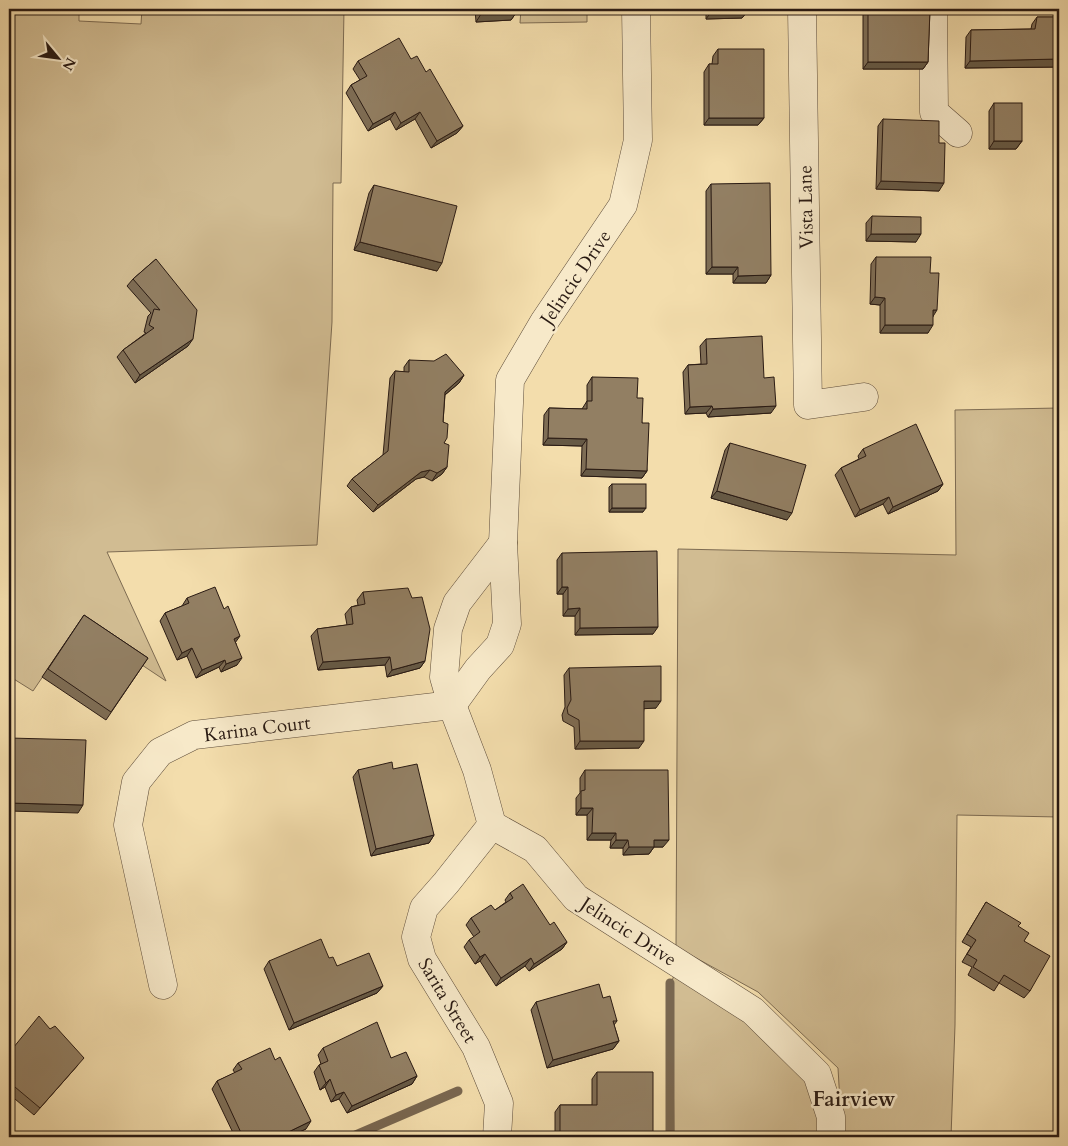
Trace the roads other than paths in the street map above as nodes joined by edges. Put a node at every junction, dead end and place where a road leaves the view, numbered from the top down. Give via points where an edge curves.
1 (636, 9) edge
2 (802, 9) edge
3 (933, 9) edge
4 (958, 133) dead end
5 (864, 397) dead end
6 (503, 543) junction
7 (446, 638) junction
8 (489, 656) junction
9 (452, 705) junction
10 (492, 825) junction
11 (163, 985) dead end
12 (497, 1137) edge
13 (831, 1137) edge

1 - 6 street, Jelincic Drive via 638,140 624,206 544,322 510,380
2 - 5 street, Vista Lane via 808,404
3 - 4 street via 934,112
6 - 7 street via 457,603
6 - 8 street, Jelincic Drive via 507,624 500,645
7 - 8 street
7 - 9 street via 444,677
8 - 9 street, Jelincic Drive
9 - 10 street via 478,770
9 - 11 street, Karina Court via 194,735 160,752 136,782 128,825
10 - 12 street, Sarita Street via 424,908 416,937 422,959 480,1055 499,1102
10 - 13 street, Jelincic Drive via 535,849 576,898 753,1011 816,1074 831,1117

